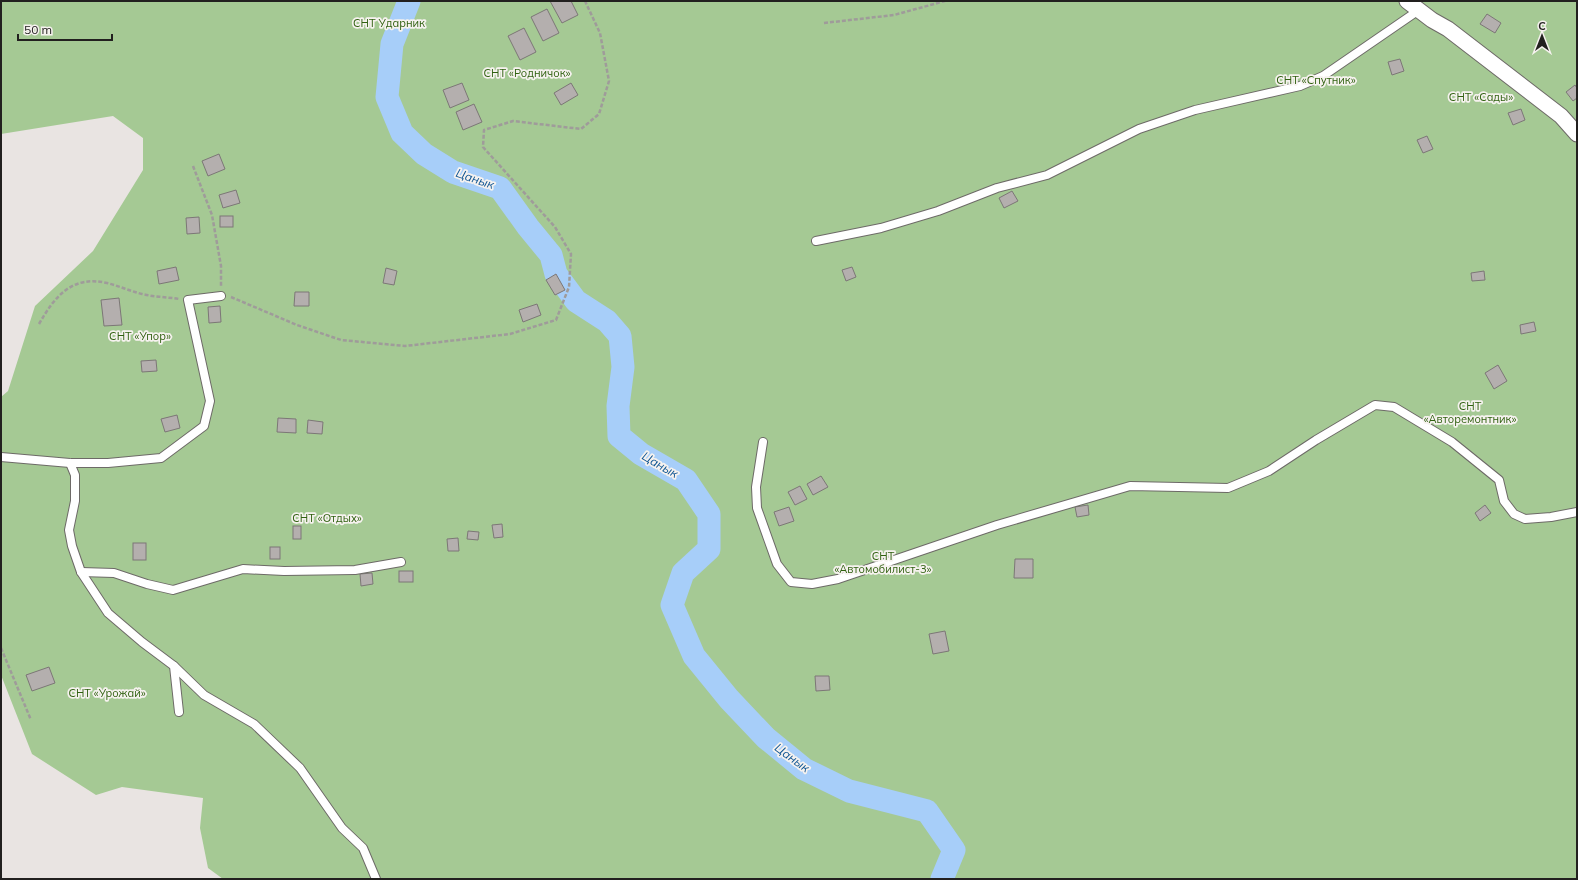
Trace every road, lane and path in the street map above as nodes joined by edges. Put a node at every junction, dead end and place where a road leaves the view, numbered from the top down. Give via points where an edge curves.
1 (585, 1) edge
2 (945, 1) edge
3 (1413, 5) edge
4 (824, 23) dead end
5 (1577, 134) edge
6 (193, 166) dead end
7 (816, 241) dead end
8 (221, 296) junction
9 (188, 300) junction
10 (39, 324) dead end
11 (763, 442) dead end
12 (1, 457) edge
13 (70, 463) junction
14 (1577, 512) edge
15 (401, 562) dead end
16 (81, 572) junction
17 (1, 648) edge
18 (174, 666) junction
19 (179, 712) dead end
20 (31, 720) dead end
21 (376, 879) edge

1 - 8 path via 600,33 609,81 599,114 581,129 513,121 484,130 483,147 555,227 571,254 569,287 556,320 510,334 405,346 341,340 297,325 235,298
2 - 4 path via 894,15
3 - 5 street via 1432,20 1448,28 1562,116
3 - 7 lane via 1323,76 1300,86 1195,110 1139,128 1048,175 996,188 938,211 881,228
6 - 8 path via 212,214 221,266
8 - 9 lane
9 - 10 path via 144,294 106,283 81,282 63,292 49,306
9 - 13 lane via 210,401 204,426 161,458 108,463
11 - 14 lane via 756,487 757,508 777,564 791,582 812,584 838,579 997,525 1130,486 1228,488 1269,471 1375,405 1394,407 1452,442 1499,480 1504,500 1514,514 1525,519
12 - 13 lane
13 - 16 lane via 74,475 74,501 69,530
15 - 16 lane via 355,570 243,569 173,590 114,573
16 - 18 lane via 108,614
17 - 20 path
18 - 19 lane
18 - 21 lane via 204,695 254,724 300,768 342,828 363,848

